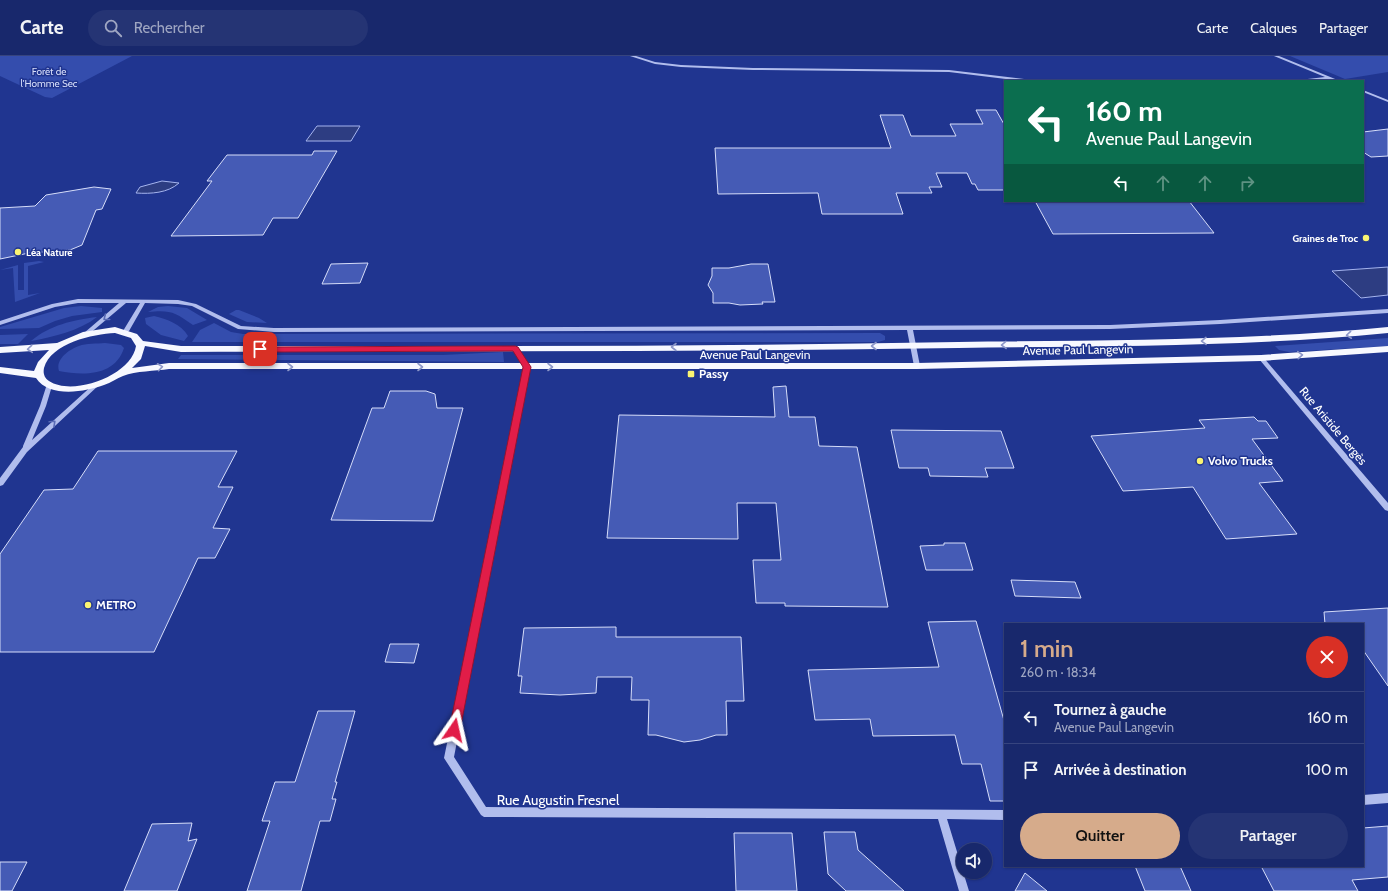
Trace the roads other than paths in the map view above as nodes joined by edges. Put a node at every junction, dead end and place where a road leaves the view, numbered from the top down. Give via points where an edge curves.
1 (632, 56) edge
2 (1276, 56) edge
3 (1330, 78) junction
4 (1024, 80) edge
5 (1309, 80) edge
6 (1335, 80) edge
7 (1364, 91) edge
8 (1388, 101) edge
9 (124, 301) junction
10 (144, 301) junction
11 (1388, 311) edge
12 (0, 323) edge
13 (910, 328) junction
14 (1388, 330) edge
15 (126, 331) junction
16 (86, 334) junction
17 (141, 343) junction
18 (60, 346) junction
19 (912, 346) junction
20 (515, 348) junction
21 (0, 350) edge
22 (1388, 350) edge
23 (1261, 358) junction
24 (917, 366) junction
25 (527, 367) junction
26 (0, 370) edge
27 (122, 373) junction
28 (39, 375) junction
29 (97, 384) junction
30 (48, 386) junction
31 (25, 450) junction
32 (0, 482) edge
33 (1388, 508) edge
34 (1388, 798) edge
35 (1364, 800) edge
36 (941, 814) junction
37 (1004, 815) edge
38 (964, 891) edge

1 - 4 street via 655,63 681,66 949,71
2 - 3 street
3 - 5 street
3 - 6 street
7 - 8 street
9 - 10 street
9 - 12 street via 54,305
9 -> 16 street
10 - 13 street via 194,305 240,328 274,330
10 - 15 street
11 - 13 street via 1110,326
13 - 19 street
14 -> 19 main road, Avenue Paul Langevin via 1331,337 1243,341
15 - 16 main road
15 - 17 main road via 136,336
16 - 18 main road
17 - 20 main road, Avenue Paul Langevin via 181,349
17 - 27 main road via 137,358
18 -> 21 main road
18 - 28 main road via 48,355 41,365
19 -> 20 main road, Avenue Paul Langevin
19 - 24 street
20 - 25 street
23 -> 22 main road, Avenue Paul Langevin
23 - 24 main road, Avenue Paul Langevin
23 - 33 street, Rue Aristide Bergès
25 -> 24 main road, Avenue Paul Langevin
27 -> 25 main road, Avenue Paul Langevin via 169,366
25 - 36 street, Rue Augustin Fresnel via 449,758 484,812
26 - 28 main road
27 - 29 main road
28 - 30 main road
29 - 30 main road via 70,389
31 -> 29 street
30 - 31 street via 43,406
31 - 32 street
34 - 35 street
36 - 37 street
36 - 38 street

